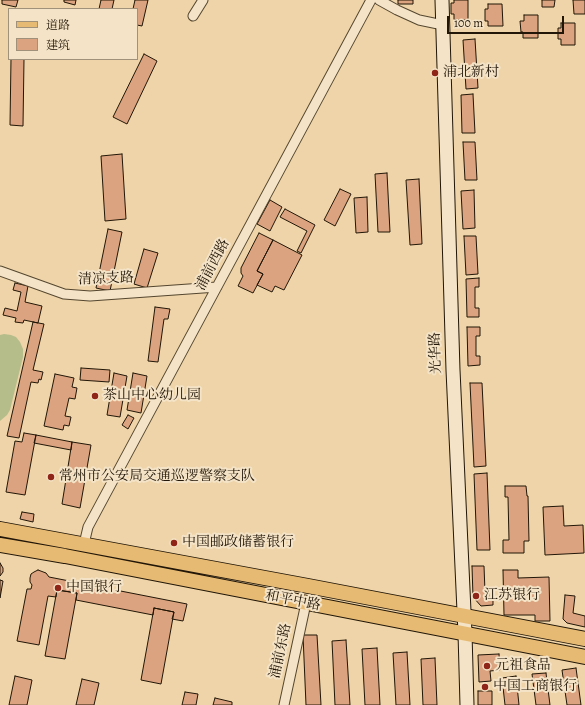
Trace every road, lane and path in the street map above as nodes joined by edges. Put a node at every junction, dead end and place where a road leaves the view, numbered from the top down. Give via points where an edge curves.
1 (203, 0) edge
2 (371, 0) edge
3 (379, 0) edge
4 (442, 0) edge
5 (193, 16) dead end
6 (443, 25) junction
7 (0, 271) edge
8 (217, 287) junction
9 (0, 529) edge
10 (84, 544) junction
11 (0, 545) edge
12 (306, 603) junction
13 (464, 616) junction
14 (464, 633) junction
15 (585, 639) edge
16 (585, 657) edge
17 (284, 705) edge
18 (467, 705) edge

1 - 5 street
2 - 8 street, 浦前西路
3 - 6 street via 419,20
4 - 6 main road, 光华路
6 - 13 main road, 光华路 via 453,370
7 - 8 street, 清凉支路 via 64,294 90,296
8 - 10 street, 浦前西路 via 88,527
9 - 10 main road, 和平中路
10 - 13 main road, 和平中路
11 - 12 main road, 和平中路
12 - 14 main road, 和平中路
12 - 17 street, 浦前东路
13 - 14 main road, 光华路
13 - 15 main road, 和平中路
14 - 16 main road, 和平中路
14 - 18 main road, 光华路

